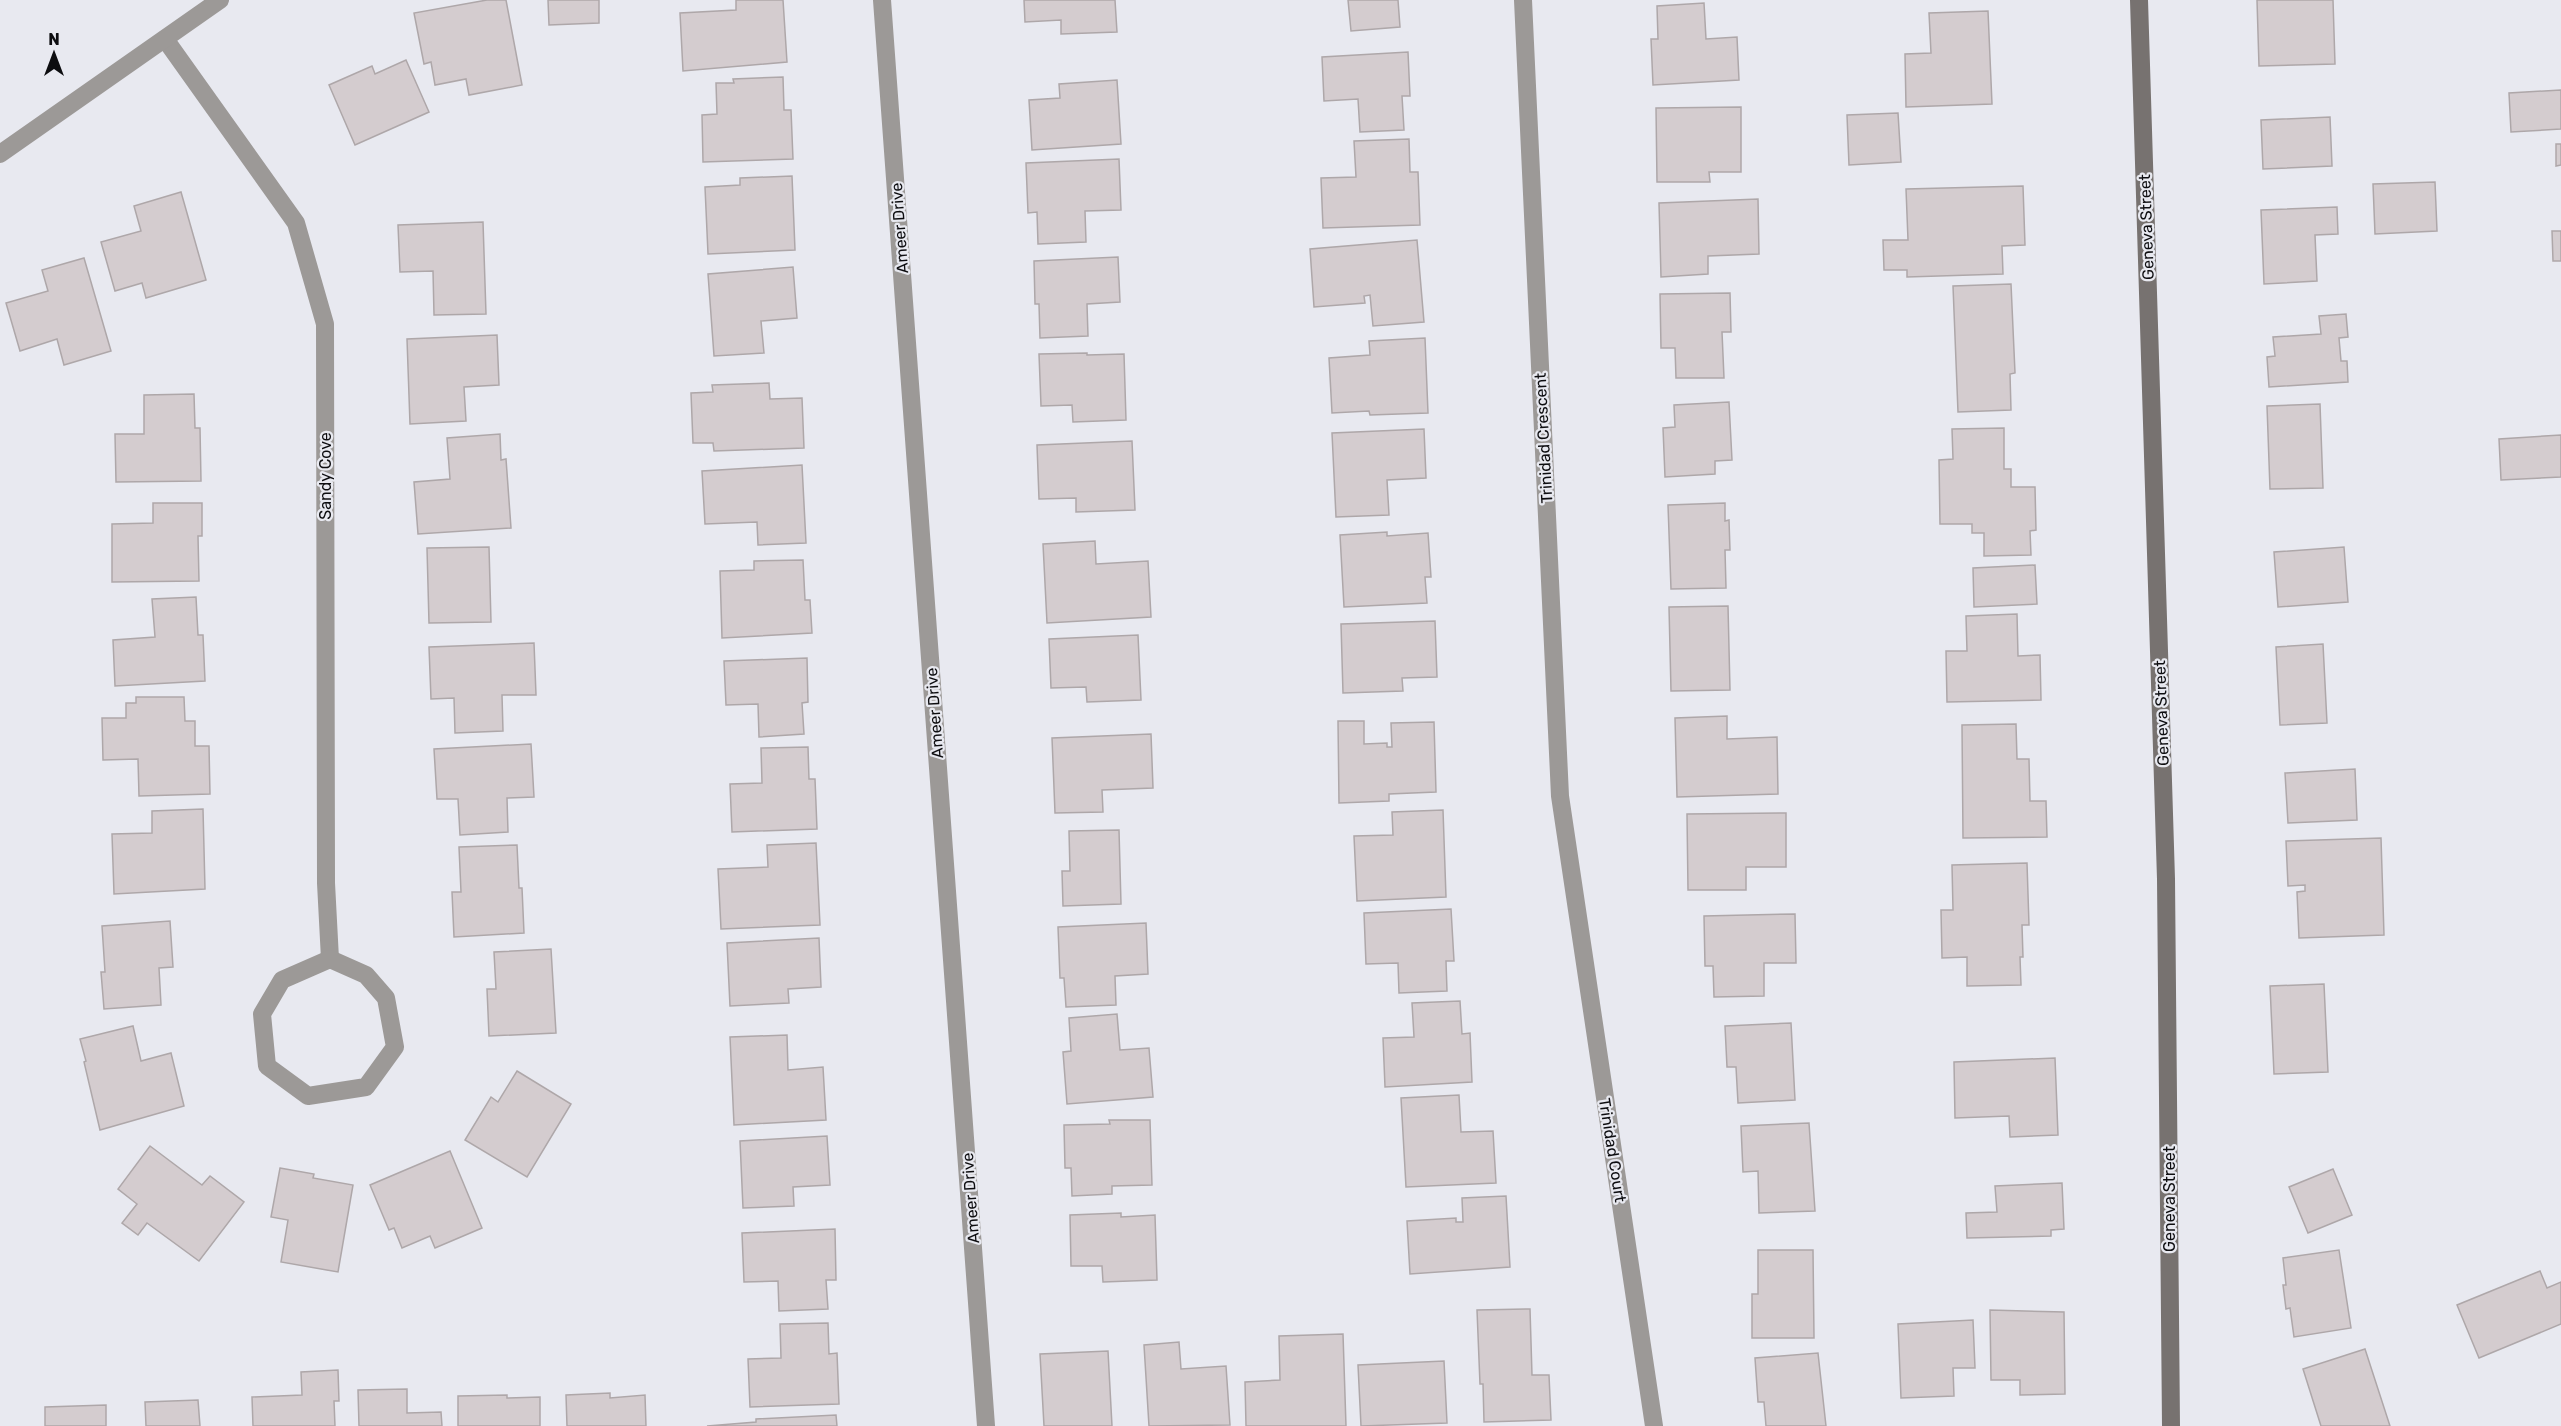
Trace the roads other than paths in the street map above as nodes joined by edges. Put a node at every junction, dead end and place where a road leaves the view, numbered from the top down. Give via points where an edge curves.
1 (220, 0) edge
2 (882, 0) edge
3 (1523, 0) edge
4 (2139, 0) edge
5 (165, 39) junction
6 (0, 154) edge
7 (1571, 875) joint
8 (330, 958) junction
9 (987, 1426) edge
10 (1654, 1426) edge
11 (2171, 1426) edge

1 - 5 street
2 - 9 street, Ameer Drive
3 - 7 street, Trinidad Crescent via 1560,796
4 - 11 street, Geneva Street via 2166,879
5 - 6 street
5 - 8 street, Sandy Cove via 296,223 325,324 326,883
7 - 10 street, Trinidad Court
8 - 8 street via 366,975 386,998 394,1047 366,1087 308,1096 267,1066 262,1014 282,980

